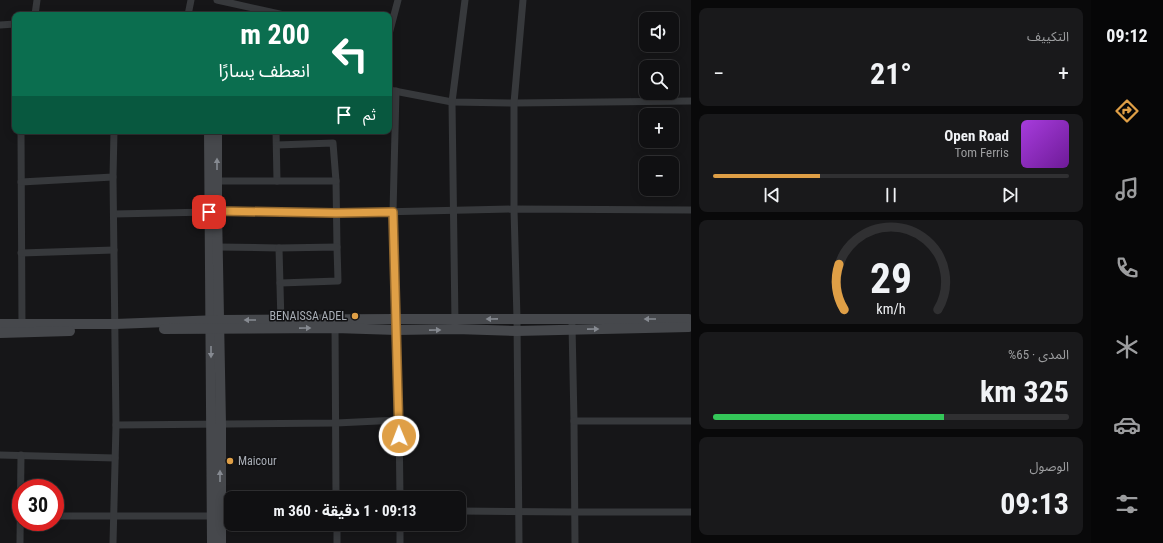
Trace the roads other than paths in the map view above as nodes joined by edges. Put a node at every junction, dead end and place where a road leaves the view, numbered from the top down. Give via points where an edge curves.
1 (37, 0) edge
2 (191, 0) edge
3 (217, 0) edge
4 (398, 0) edge
5 (465, 0) edge
6 (523, 0) edge
7 (35, 12) edge
8 (189, 12) edge
9 (271, 12) edge
10 (392, 23) edge
11 (12, 24) edge
12 (0, 25) edge
13 (393, 90) edge
14 (691, 101) edge
15 (452, 102) junction
16 (514, 103) junction
17 (392, 107) edge
18 (21, 134) edge
19 (114, 134) edge
20 (209, 134) edge
21 (217, 134) edge
22 (276, 134) edge
23 (277, 144) junction
24 (113, 177) junction
25 (336, 180) junction
26 (213, 181) junction
27 (277, 181) junction
28 (21, 182) junction
29 (514, 209) junction
30 (454, 210) junction
31 (691, 210) edge
32 (213, 211) junction
33 (393, 212) junction
34 (336, 213) junction
35 (114, 214) junction
36 (218, 247) junction
37 (336, 247) junction
38 (279, 248) junction
39 (114, 250) junction
40 (22, 253) junction
41 (280, 283) junction
42 (396, 319) junction
43 (517, 319) junction
44 (690, 323) edge
45 (0, 324) edge
46 (335, 324) junction
47 (456, 324) junction
48 (572, 324) junction
49 (215, 325) junction
50 (282, 325) junction
51 (115, 327) junction
52 (22, 329) junction
53 (397, 330) junction
54 (516, 331) junction
55 (0, 333) edge
56 (399, 420) junction
57 (574, 421) junction
58 (691, 421) edge
59 (336, 423) junction
60 (216, 424) junction
61 (116, 425) junction
62 (0, 455) edge
63 (21, 455) junction
64 (115, 458) junction
65 (21, 479) edge
66 (336, 491) edge
67 (400, 491) edge
68 (466, 511) edge
69 (518, 511) junction
70 (575, 512) junction
71 (691, 512) edge
72 (64, 516) edge
73 (216, 516) junction
74 (224, 516) edge
75 (112, 517) junction
76 (20, 531) edge
77 (336, 531) edge
78 (400, 531) edge
79 (20, 543) edge
80 (112, 543) edge
81 (212, 543) edge
82 (220, 543) edge
83 (337, 543) edge
84 (400, 543) edge
85 (519, 543) edge
86 (575, 543) edge

1 - 7 street
2 - 8 street
3 - 9 street
4 - 10 street
5 - 15 street
6 - 16 street
11 - 12 street
13 - 15 street
13 - 17 street
14 - 16 street
15 - 16 street
15 - 30 street
16 - 29 street
17 - 33 street
18 - 28 street
19 - 24 street
20 - 26 street
26 -> 21 street
22 - 23 street
23 - 25 street via 333,142
23 - 27 street
24 - 28 street
24 - 35 street
25 - 27 street
25 - 34 street
26 - 27 street
26 - 32 street
28 - 40 street
29 - 30 street
29 - 31 street
29 - 43 street
30 - 33 street
30 - 47 street
32 - 34 street
32 - 35 street
32 - 36 street
32 - 49 street
33 - 34 street
33 - 42 street
34 - 37 street
35 - 39 street
36 - 38 street
36 - 49 street
37 - 38 street
37 - 41 street via 338,281
38 - 41 street
39 - 40 street
39 - 51 street
40 - 52 street
41 - 50 street
42 - 46 street
42 - 47 street
42 - 53 street
43 -> 47 street
43 - 48 street
43 - 54 street
44 - 48 street
45 - 52 street
46 - 50 street
46 - 53 street
46 - 59 street
53 -> 47 street
47 - 54 street
48 - 54 street
48 - 57 street
49 - 50 street
49 - 51 street
49 - 60 street
51 - 52 street
51 - 61 street
52 - 55 street
53 - 56 street
54 - 69 street
56 - 59 street
56 - 67 street
57 - 58 street
57 - 70 street
59 - 60 street
59 - 66 street
60 - 61 street
60 - 73 street
61 - 64 street
62 - 63 street
63 - 64 street
63 - 65 street
64 - 75 street
68 - 69 street
69 - 70 street
69 - 85 street
70 - 71 street
70 - 86 street
72 - 75 street
73 - 74 street
73 - 75 street
73 - 81 street
73 - 82 street
75 - 80 street
76 - 79 street
77 - 83 street
78 - 84 street

